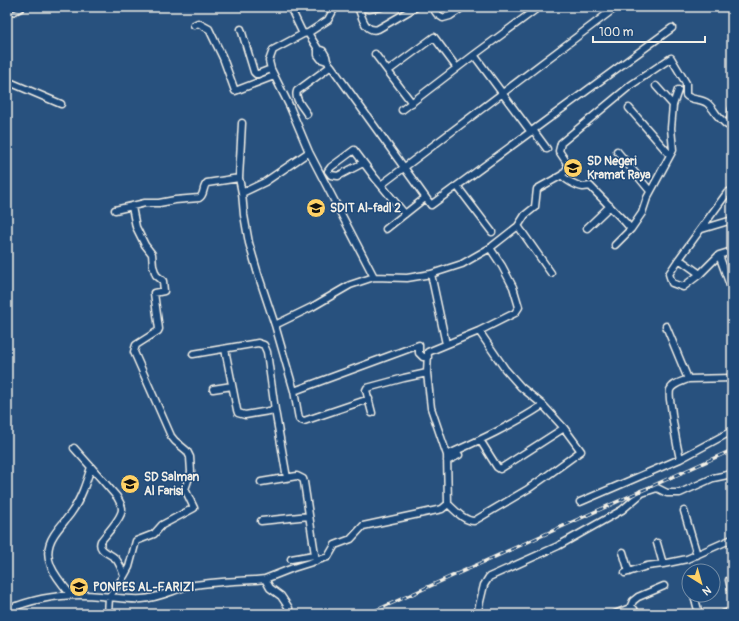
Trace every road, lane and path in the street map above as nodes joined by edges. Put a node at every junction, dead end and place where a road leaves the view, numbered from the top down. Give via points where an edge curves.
1 (22, 7) edge
2 (290, 7) edge
3 (335, 7) edge
4 (358, 7) edge
5 (380, 7) edge
6 (416, 7) edge
7 (432, 7) edge
8 (463, 7) edge
9 (539, 7) edge
10 (619, 7) edge
11 (7, 11) edge
12 (194, 25) dead end
13 (672, 28) dead end
14 (241, 29) dead end
15 (305, 34) junction
16 (375, 54) dead end
17 (474, 55) junction
18 (329, 63) junction
19 (457, 68) junction
20 (271, 69) junction
21 (388, 71) junction
22 (274, 76) junction
23 (7, 80) edge
24 (656, 86) dead end
25 (678, 90) dead end
26 (502, 93) junction
27 (412, 103) junction
28 (61, 104) dead end
29 (673, 105) junction
30 (629, 108) dead end
31 (732, 109) edge
32 (402, 110) dead end
33 (307, 114) dead end
34 (242, 123) dead end
35 (532, 131) junction
36 (547, 149) dead end
37 (616, 151) dead end
38 (309, 152) junction
39 (670, 155) junction
40 (363, 163) junction
41 (404, 168) junction
42 (562, 175) junction
43 (239, 178) junction
44 (382, 185) junction
45 (457, 186) junction
46 (732, 190) edge
47 (650, 191) junction
48 (242, 193) junction
49 (426, 198) junction
50 (610, 206) junction
51 (132, 207) junction
52 (115, 210) dead end
53 (405, 214) junction
54 (732, 220) edge
55 (518, 226) junction
56 (587, 228) dead end
57 (386, 229) dead end
58 (631, 229) junction
59 (702, 229) junction
60 (492, 232) dead end
61 (615, 245) dead end
62 (490, 248) junction
63 (732, 250) edge
64 (720, 255) junction
65 (679, 259) junction
66 (551, 273) dead end
67 (431, 274) junction
68 (700, 274) junction
69 (374, 277) junction
70 (730, 279) edge
71 (732, 291) edge
72 (275, 325) junction
73 (666, 326) dead end
74 (479, 331) junction
75 (446, 344) junction
76 (225, 349) junction
77 (193, 354) dead end
78 (428, 357) junction
79 (427, 373) junction
80 (732, 378) edge
81 (688, 380) junction
82 (232, 386) junction
83 (212, 389) dead end
84 (294, 390) junction
85 (369, 400) junction
86 (543, 405) junction
87 (275, 410) junction
88 (372, 412) dead end
89 (564, 428) junction
90 (732, 431) edge
91 (480, 440) junction
92 (74, 448) dead end
93 (458, 455) dead end
94 (447, 458) junction
95 (680, 458) junction
96 (92, 467) junction
97 (732, 474) edge
98 (287, 478) junction
99 (261, 482) dead end
100 (580, 502) dead end
101 (448, 504) junction
102 (684, 511) dead end
103 (309, 516) junction
104 (261, 521) dead end
105 (732, 539) edge
106 (657, 543) dead end
107 (623, 552) dead end
108 (697, 555) junction
109 (315, 558) junction
110 (292, 559) dead end
111 (663, 564) junction
112 (124, 576) junction
113 (265, 579) junction
114 (729, 580) dead end
115 (664, 586) dead end
116 (732, 593) edge
117 (71, 594) junction
118 (110, 597) junction
119 (696, 603) edge
120 (16, 606) junction
121 (289, 608) dead end
122 (630, 608) junction
123 (7, 610) edge
124 (732, 611) edge
125 (17, 614) edge
126 (108, 614) edge
127 (477, 614) edge
128 (615, 614) edge
129 (636, 614) edge
130 (699, 614) edge
131 (723, 614) edge

1 - 11 lane via 14,13
2 - 15 street
3 - 15 street via 328,20
4 - 5 street
4 - 6 street via 367,26 373,30
7 - 8 street via 443,18
9 - 17 street
10 - 26 street
12 - 22 street via 198,23 209,29 235,91
13 - 35 street
14 - 20 street via 254,72 258,74
15 - 18 street via 323,52
15 - 20 street via 273,50 269,61
16 - 21 street
17 - 19 street
17 - 26 street
18 - 33 street via 297,91 296,98
18 - 41 street
19 - 21 street via 434,37
19 - 27 street
20 - 22 street
21 - 27 street
22 - 38 street
23 - 28 street
24 - 29 street
25 - 29 street
26 - 35 street
26 - 41 street
27 - 32 street
29 - 39 street via 673,150
30 - 39 street
31 - 42 street via 727,125 706,102 688,97 686,83 671,58 630,86 561,143 559,151 569,166
34 - 43 street
35 - 36 street
35 - 45 street
37 - 47 street
38 - 48 street via 265,182
38 - 69 street
39 - 47 street
40 - 40 street via 354,150 328,171 331,176 338,176
40 - 44 street
41 - 44 street
41 - 49 street
42 - 50 street via 583,187 590,186
42 - 55 street via 537,189 535,207 525,215
43 - 48 street
43 - 51 street via 207,183 199,198 145,203
44 - 53 street
45 - 49 street via 431,205
45 - 60 street
46 - 59 street via 727,193
47 - 58 street via 642,213
48 - 72 street via 249,243
49 - 53 street
50 - 56 street
50 - 58 street
51 - 52 street
51 - 112 street via 136,226 152,254 153,266 156,275 163,281 164,291 154,293 159,329 136,344 134,352 171,436 190,456 192,472 185,489 194,508 162,525 154,534 136,541
53 - 57 street
54 - 59 street
55 - 62 street
55 - 66 street
58 - 61 street
59 - 65 street
62 - 67 street via 462,264
62 - 74 street via 513,288 519,307 515,313
63 - 64 street
64 - 68 street
64 - 70 street
65 - 68 street
65 - 68 street via 669,274 672,282 683,287
67 - 69 street via 406,278
67 - 75 street
69 - 72 street via 350,285
70 - 71 street
72 - 84 street
73 - 81 street
74 - 75 street
74 - 86 street via 505,369 521,387
75 - 78 street via 428,352
76 - 77 street
76 - 82 street
76 - 87 street via 258,343 264,345
78 - 79 street
78 - 84 street via 423,357 419,353 419,345
79 - 85 street via 368,388 366,390
79 - 94 street via 431,408
80 - 81 street
81 - 95 street via 677,383 670,390
82 - 83 street
82 - 87 street via 238,413
84 - 85 street via 299,419 304,421
85 - 88 street
86 - 89 street
86 - 91 street
87 - 98 street
89 - 91 street via 500,469
89 - 101 street via 580,452 528,489 474,521 466,520
90 - 95 street
91 - 94 street
92 - 96 street
93 - 94 street
94 - 101 street
95 - 100 street
96 - 112 street via 117,497 122,508 121,515 101,541 100,547 116,559
96 - 117 street via 80,497 50,542 48,551 53,571
97 - 127 street via 713,478 680,493 667,493 657,488 642,493 622,510 558,546 490,577 484,585
98 - 99 street
98 - 103 street via 297,476 303,479
101 - 109 street via 442,509 363,526 351,539 335,546 328,557
102 - 108 street
103 - 104 street
103 - 109 street
105 - 108 street
106 - 111 street
107 - 111 street via 627,573
108 - 111 street
109 - 110 street
109 - 113 street
112 - 118 street
113 - 118 street via 201,584 142,599
113 - 121 street
114 - 116 street
115 - 122 street via 638,597
117 - 118 street
117 - 120 street
118 - 126 street
119 - 130 street
120 - 123 street
120 - 125 street
122 - 128 street
122 - 129 street via 634,609
124 - 131 street

